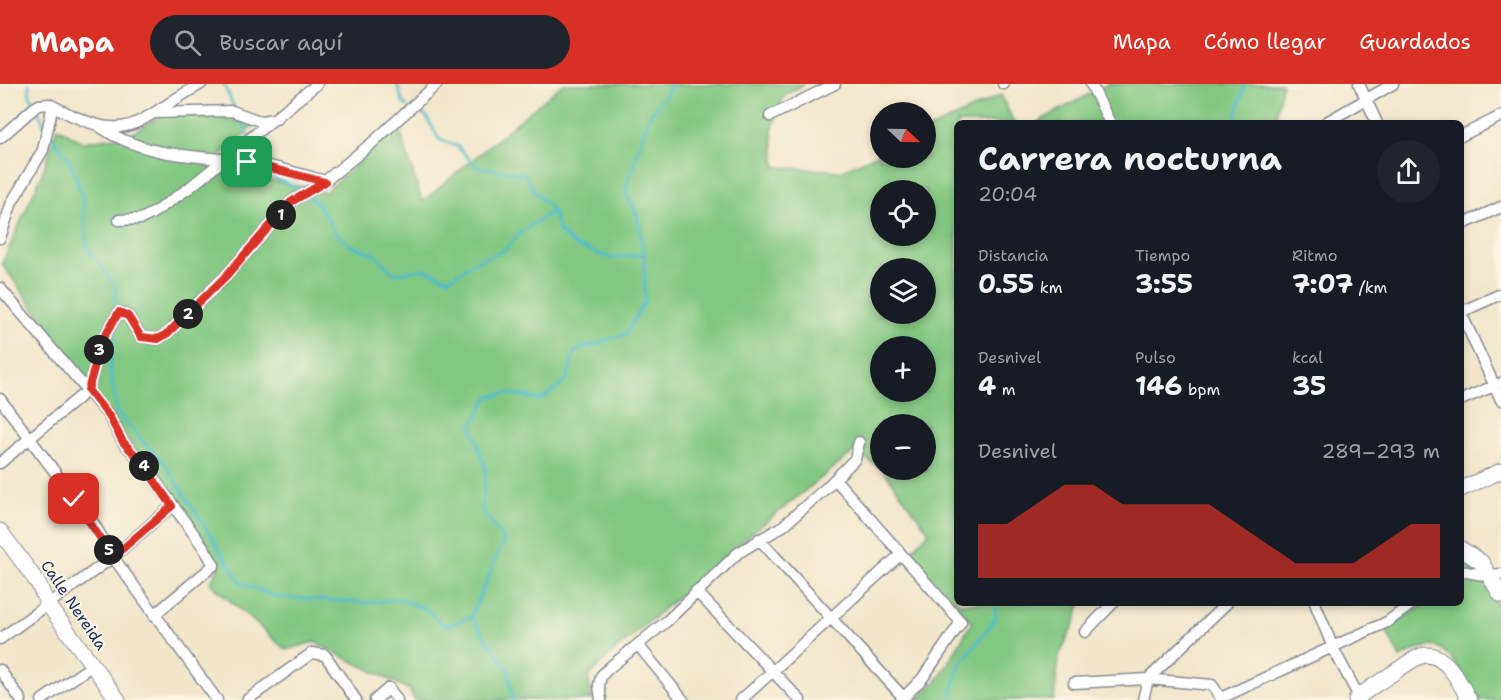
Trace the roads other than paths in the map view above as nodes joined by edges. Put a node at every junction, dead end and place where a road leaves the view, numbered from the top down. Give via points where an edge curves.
1 (201, 84) edge
2 (317, 84) edge
3 (437, 84) edge
4 (835, 84) edge
5 (1091, 84) edge
6 (1359, 84) edge
7 (1393, 84) edge
8 (1365, 98) junction
9 (49, 104) junction
10 (786, 108) junction
11 (153, 113) junction
12 (770, 116) dead end
13 (1501, 116) edge
14 (276, 119) junction
15 (786, 120) dead end
16 (1109, 120) edge
17 (1331, 120) edge
18 (1376, 120) edge
19 (100, 128) junction
20 (1464, 134) edge
21 (0, 138) edge
22 (221, 160) junction
23 (325, 182) junction
24 (1501, 207) edge
25 (119, 220) dead end
26 (1464, 224) edge
27 (0, 238) edge
28 (0, 288) edge
29 (1501, 294) edge
30 (1464, 311) edge
31 (1464, 318) edge
32 (1498, 384) edge
33 (88, 390) junction
34 (0, 399) edge
35 (1464, 399) edge
36 (1501, 400) edge
37 (29, 440) junction
38 (859, 442) dead end
39 (0, 463) edge
40 (1501, 471) edge
41 (835, 479) junction
42 (1464, 488) edge
43 (172, 506) junction
44 (0, 531) edge
45 (759, 539) junction
46 (1464, 551) edge
47 (900, 555) junction
48 (113, 557) junction
49 (1464, 571) edge
50 (1495, 575) edge
51 (696, 591) junction
52 (1501, 595) edge
53 (47, 603) junction
54 (1110, 606) edge
55 (1224, 606) edge
56 (1316, 606) edge
57 (1409, 606) edge
58 (154, 615) junction
59 (832, 619) junction
60 (1085, 632) dead end
61 (0, 639) edge
62 (638, 645) junction
63 (1333, 648) junction
64 (93, 665) junction
65 (0, 670) edge
66 (771, 670) junction
67 (1148, 679) junction
68 (1074, 683) dead end
69 (1357, 698) edge
70 (902, 699) edge
71 (1222, 699) edge
72 (21, 700) edge
73 (42, 700) edge
74 (118, 700) edge
75 (217, 700) edge
76 (247, 700) edge
77 (356, 700) edge
78 (375, 700) edge
79 (397, 700) edge
80 (601, 700) edge
81 (683, 700) edge
82 (741, 700) edge
83 (800, 700) edge
84 (1143, 700) edge
85 (1469, 700) edge

1 - 11 street
2 - 14 street
3 - 23 street
4 - 10 street
5 - 16 street
6 - 8 street
7 - 8 street
8 - 17 street
8 - 18 street
9 - 19 street
9 - 21 street via 39,105
9 - 27 street via 52,115 43,150 12,202
10 - 12 street
10 - 15 street
11 - 14 street via 232,111 260,121
11 - 19 street via 131,126
13 - 20 street
14 - 22 street
19 - 22 street via 148,150
22 - 23 street via 264,165
22 - 25 street via 153,213 141,219
23 - 33 street via 291,202 225,277 168,333 158,339 141,337 128,316 119,312 102,340
24 - 26 street
28 - 33 street
29 - 30 street
31 - 32 street
32 - 35 street
32 - 36 street
33 - 37 street
33 - 43 street
34 - 37 street
37 - 39 street
37 - 48 street via 94,524
38 - 41 street via 855,459
40 - 42 street
41 - 45 street via 783,526
41 - 47 street
43 - 48 street
43 - 58 street via 213,565
44 - 53 street, Calle Nereida via 38,583
45 - 51 street
45 - 59 street
46 - 50 street
47 - 59 street
47 - 70 street via 961,622 922,679
48 - 53 street
48 - 58 street
49 - 50 street
50 - 52 street
51 - 62 street
51 - 66 street
53 - 61 street
53 - 64 street, Calle Nereida
54 - 60 street
55 - 67 street
56 - 63 street
57 - 63 street via 1388,622
58 - 75 street
59 - 66 street
59 - 70 street
62 - 80 street via 602,676
62 - 81 street
63 - 69 street
63 - 71 street
64 - 73 street
64 - 74 street, Calle Nereida
65 - 72 street
66 - 82 street
66 - 83 street
67 - 68 street
67 - 71 street via 1212,685
67 - 84 street
69 - 85 street via 1412,660 1432,655 1450,670
76 - 77 street via 312,653 325,655
78 - 79 street via 389,688

